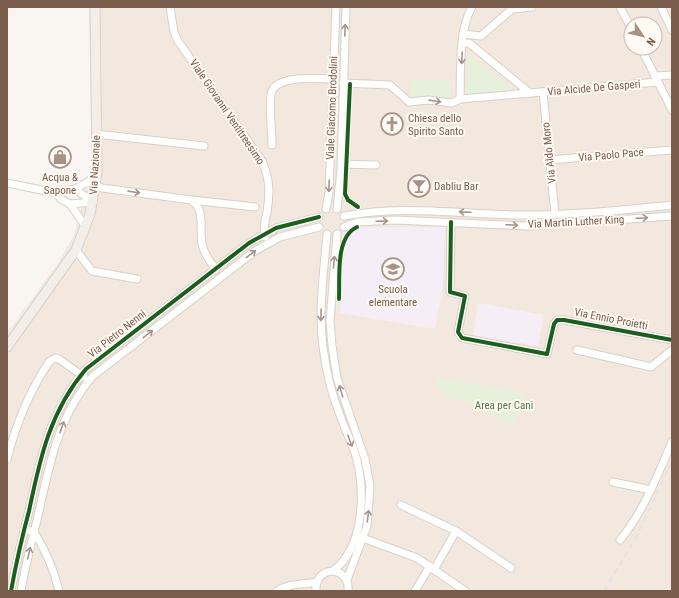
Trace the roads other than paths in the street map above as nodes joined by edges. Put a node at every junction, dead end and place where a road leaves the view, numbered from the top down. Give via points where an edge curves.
1 (95, 7) edge
2 (170, 7) edge
3 (336, 7) edge
4 (346, 7) edge
5 (472, 7) edge
6 (532, 7) edge
7 (620, 7) edge
8 (661, 7) edge
9 (513, 8) edge
10 (625, 16) edge
11 (672, 30) edge
12 (463, 34) junction
13 (463, 43) junction
14 (645, 56) edge
15 (672, 75) edge
16 (333, 79) junction
17 (656, 79) junction
18 (343, 83) junction
19 (543, 92) junction
20 (530, 93) junction
21 (460, 100) junction
22 (672, 110) edge
23 (96, 134) junction
24 (272, 144) dead end
25 (204, 146) dead end
26 (672, 150) edge
27 (550, 160) junction
28 (341, 164) junction
29 (376, 165) dead end
30 (96, 173) junction
31 (7, 183) edge
32 (95, 187) junction
33 (75, 189) junction
34 (56, 193) junction
35 (191, 200) junction
36 (93, 202) junction
37 (70, 204) junction
38 (672, 205) edge
39 (255, 207) dead end
40 (326, 209) junction
41 (337, 209) junction
42 (480, 213) junction
43 (555, 214) junction
44 (344, 216) junction
45 (672, 216) edge
46 (319, 217) junction
47 (451, 222) junction
48 (479, 224) junction
49 (86, 227) junction
50 (319, 227) junction
51 (344, 227) junction
52 (264, 233) junction
53 (327, 234) junction
54 (337, 234) junction
55 (268, 243) junction
56 (76, 250) junction
57 (216, 269) junction
58 (137, 279) dead end
59 (322, 294) junction
60 (331, 294) junction
61 (672, 340) edge
62 (7, 347) edge
63 (576, 350) dead end
64 (672, 350) edge
65 (81, 375) junction
66 (89, 382) junction
67 (672, 442) edge
68 (7, 459) edge
69 (613, 482) dead end
70 (651, 490) junction
71 (401, 505) dead end
72 (24, 529) junction
73 (456, 531) junction
74 (34, 532) junction
75 (356, 536) junction
76 (364, 538) junction
77 (620, 540) dead end
78 (432, 567) junction
79 (511, 568) dead end
80 (333, 571) junction
81 (14, 576) junction
82 (24, 578) junction
83 (347, 580) junction
84 (317, 582) junction
85 (302, 585) junction
86 (349, 590) edge
87 (11, 591) edge
88 (21, 591) edge
89 (59, 591) edge
90 (277, 591) edge
91 (312, 591) edge
92 (316, 591) edge
93 (415, 591) edge
94 (465, 591) edge

1 - 23 main road, Via Nazionale
2 - 52 street, Viale Giovanni Ventitreesimo via 178,41 265,168 269,183
3 - 16 street, Viale Giacomo Brodolini
18 -> 4 street, Viale Giacomo Brodolini
5 - 12 street via 466,17
6 - 9 street
7 - 10 street
8 - 11 street
9 - 12 street via 481,36
12 - 13 street
13 - 20 street via 470,43
13 -> 21 street
14 - 17 street
15 - 17 street, Via Alcide De Gasperi
16 - 24 street via 288,79 276,85 272,94
16 -> 40 street, Viale Giacomo Brodolini via 329,192
17 - 19 street, Via Alcide De Gasperi
17 - 22 street
18 -> 21 street, Via Alcide De Gasperi via 390,85 409,102 428,100 452,103
18 - 28 street, Viale Giacomo Brodolini
19 - 20 street, Via Alcide De Gasperi
19 - 27 street, Via Aldo Moro
20 - 21 street, Via Alcide De Gasperi
23 - 25 street
23 - 30 main road, Via Nazionale
26 - 27 street, Via Paolo Pace
27 - 43 street, Via Aldo Moro
28 - 29 street
28 - 41 street, Viale Giacomo Brodolini
30 - 32 main road, Via Nazionale
30 - 33 street via 88,182
31 - 34 street
32 -> 35 street
32 - 36 main road, Via Nazionale
33 - 34 street
33 - 36 street
34 - 37 street
35 - 39 street
35 - 57 street via 197,203 200,209 203,246
36 - 37 street
36 - 49 main road, Via Nazionale
37 - 49 street
38 - 43 street, Via Martin Luther King
40 - 41 street
40 - 46 street
41 - 44 street
42 - 43 street, Via Martin Luther King
42 -> 44 street, Via Martin Luther King via 396,209
42 - 48 street
44 - 51 street
48 -> 45 street, Via Martin Luther King via 527,226
46 - 50 street
46 - 52 street, Via Pietro Nenni
47 - 48 street, Via Martin Luther King
51 -> 47 street, Via Martin Luther King via 357,222 395,220
47 - 61 street, Via Ennio Proietti via 450,292 465,296 458,332 464,338 547,354 554,324 557,320 564,320
49 - 56 main road, Via Nazionale
50 - 53 street
50 - 55 street, Via Pietro Nenni via 280,237
51 - 54 street
52 - 55 street, Viale Giovanni Ventitreesimo
52 - 57 street, Via Pietro Nenni
53 - 54 street
53 - 59 street
60 -> 54 street
66 -> 55 street, Via Pietro Nenni
56 - 58 street via 92,271
56 - 62 main road, Via Nazionale
57 - 65 street, Via Pietro Nenni
59 - 60 street
59 -> 75 street via 323,346 328,379 357,460 361,487
76 -> 60 street via 370,486 366,459 337,378 330,321
63 - 64 street via 651,367
65 - 66 street
65 - 68 street via 59,359 55,358 49,362 26,402
65 - 72 street, Via Pietro Nenni via 54,418 42,454
74 -> 66 street, Via Pietro Nenni via 52,455 63,422
67 - 70 street
69 - 70 street
70 - 77 street via 633,524
71 - 73 street
72 - 74 street
72 - 81 street, Via Pietro Nenni
73 - 78 street
73 - 79 street
82 -> 74 street, Via Pietro Nenni
74 - 89 street via 55,573
75 - 76 street
75 - 80 street via 343,561
76 - 78 street via 402,551
76 - 83 street
78 - 93 street
78 - 94 street
80 - 83 street via 342,574
80 - 84 street via 323,574
81 - 82 street
81 - 87 street, Via Pietro Nenni
82 - 88 street, Via Pietro Nenni
83 - 86 street
84 - 85 street
84 - 92 street
85 - 90 street via 288,585
85 - 91 street

